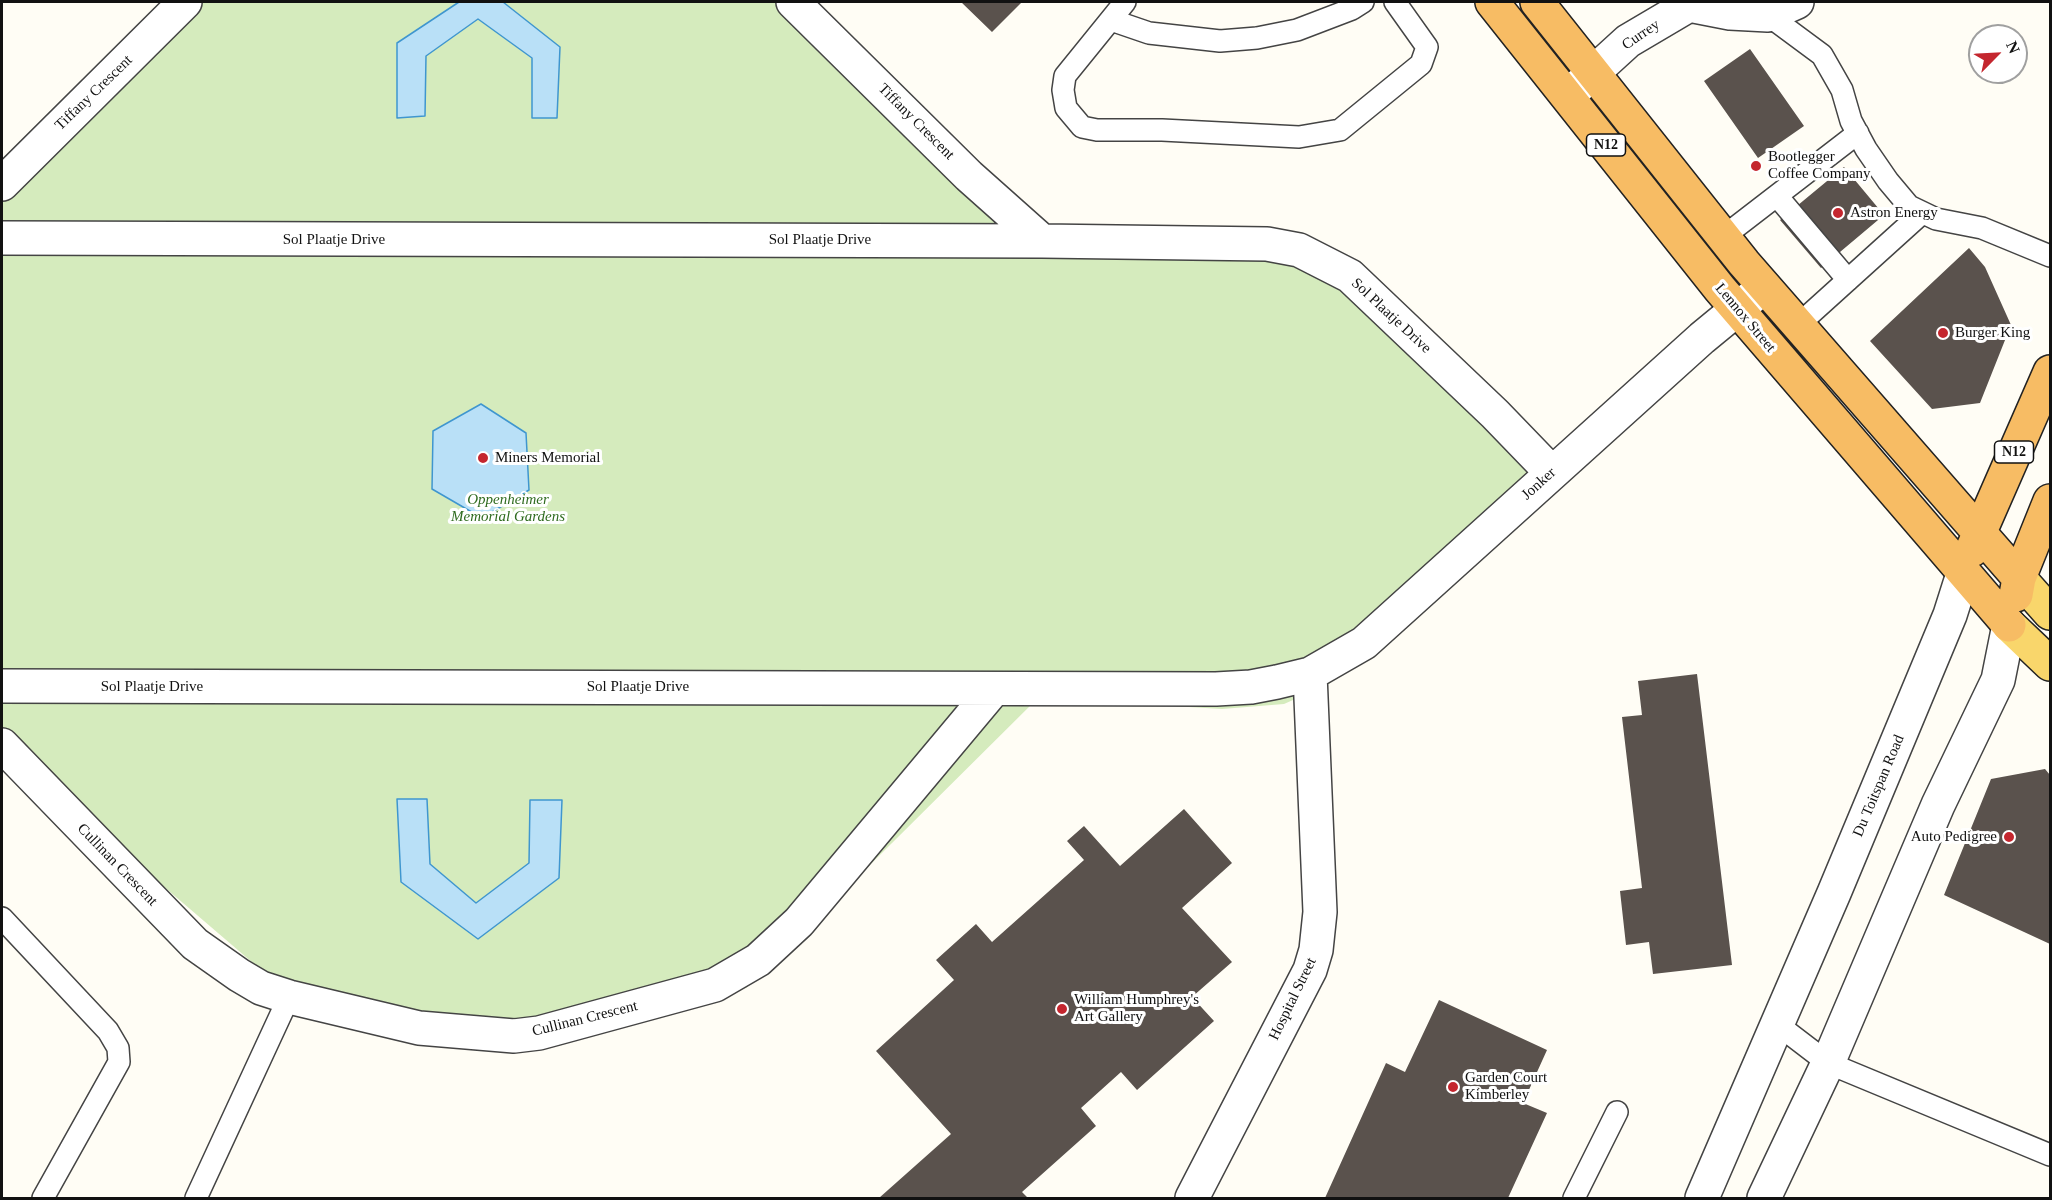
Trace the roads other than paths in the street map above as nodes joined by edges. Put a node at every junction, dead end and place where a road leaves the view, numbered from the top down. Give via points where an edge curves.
1 (185, 2) edge
2 (793, 2) edge
3 (1125, 2) edge
4 (1363, 2) edge
5 (1395, 2) edge
6 (1492, 2) edge
7 (1537, 2) edge
8 (1797, 2) edge
9 (1689, 3) edge
10 (1768, 15) junction
11 (1111, 20) junction
12 (1593, 75) junction
13 (1567, 96) junction
14 (1858, 133) junction
15 (2, 184) edge
16 (1776, 196) junction
17 (1922, 213) junction
18 (1723, 237) junction
19 (2, 238) edge
20 (1042, 241) junction
21 (2050, 256) edge
22 (1848, 280) junction
23 (1764, 286) junction
24 (1737, 309) junction
25 (1798, 325) junction
26 (2050, 372) edge
27 (1551, 472) junction
28 (2050, 501) edge
29 (1978, 531) junction
30 (1963, 574) junction
31 (2019, 578) junction
32 (2050, 613) edge
33 (2009, 625) junction
34 (2050, 664) edge
35 (1310, 674) junction
36 (2, 686) edge
37 (994, 689) junction
38 (2, 745) edge
39 (2, 918) edge
40 (289, 997) junction
41 (1777, 1023) junction
42 (1828, 1063) junction
43 (1617, 1112) dead end
44 (2050, 1155) edge
45 (43, 1198) edge
46 (196, 1198) edge
47 (1192, 1198) edge
48 (1574, 1198) edge
49 (1702, 1198) edge
50 (1764, 1198) edge

1 - 15 street, Tiffany Crescent
2 - 20 street, Tiffany Crescent via 969,176
3 - 11 lane
4 - 11 lane via 1297,30 1220,41 1149,33
5 - 11 lane via 1428,47 1421,64 1340,130 1299,137 1082,127 1066,108 1065,76
6 - 13 highway, Lennox Street / N12
7 - 12 highway, N12
8 - 10 street, Currey
9 - 10 street, Currey via 1730,13
9 - 12 street, Currey via 1628,41
10 - 14 lane via 1822,55 1842,90
12 - 13 street, Currey
12 - 18 highway, N12
13 - 24 highway, Lennox Street / N12
14 - 16 lane
14 - 17 lane via 1888,182 1909,207
16 - 18 lane
16 - 22 lane
17 - 21 lane via 1982,228
17 - 22 lane
18 - 23 highway, N12
19 - 20 street, Sol Plaatje Drive
20 - 27 street, Sol Plaatje Drive via 1267,244 1316,257 1350,276
22 - 25 lane
23 - 24 street, Jonker
23 - 25 highway, N12
24 - 27 street, Jonker
24 - 30 highway, Lennox Street / N12
25 - 29 highway, N12
26 - 29 highway, Du Toitspan Road / N12
27 - 35 street, Jonker via 1364,643
28 - 31 highway
29 - 30 highway, Du Toitspan Road / N12
29 - 31 highway, N12
30 - 33 highway, Lennox Street / N12
30 - 41 street, Du Toitspan Road via 1941,636
31 - 32 main road
31 - 33 highway
33 - 34 main road
33 - 42 street via 1998,681 1938,805
35 - 37 street, Sol Plaatje Drive via 1251,687 1216,689
35 - 47 street, Hospital Street via 1320,912 1317,950
36 - 37 street, Sol Plaatje Drive
37 - 40 street, Cullinan Crescent via 799,922 758,960 715,985 539,1033 514,1036 419,1028
38 - 40 street, Cullinan Crescent via 195,944 254,984
39 - 45 lane via 108,1031 118,1048 119,1062
40 - 46 lane
41 - 42 lane
41 - 49 street, Du Toitspan Road
42 - 44 lane
42 - 50 street
43 - 48 lane

